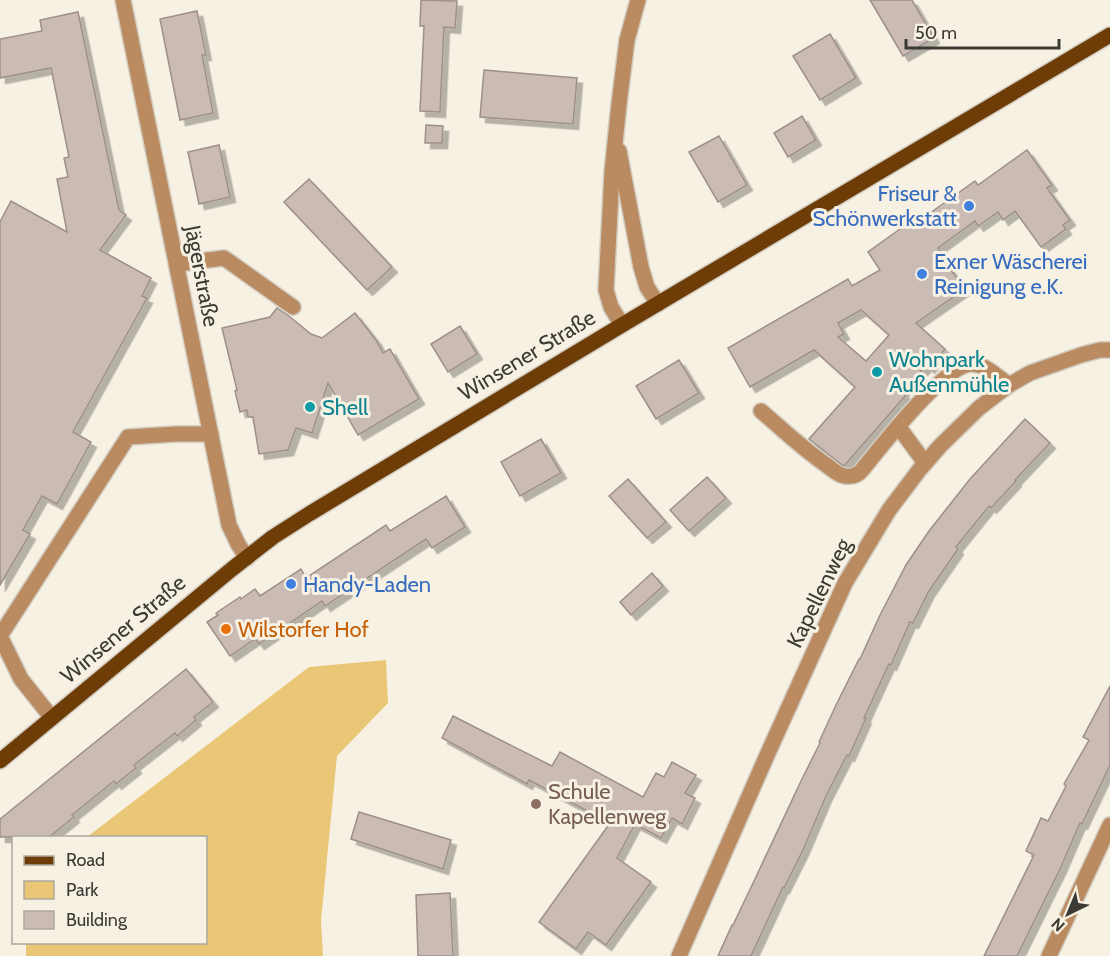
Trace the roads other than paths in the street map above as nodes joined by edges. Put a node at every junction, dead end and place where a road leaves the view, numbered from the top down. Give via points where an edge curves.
1 (123, 0) edge
2 (638, 0) edge
3 (1110, 35) edge
4 (616, 136) junction
5 (177, 264) junction
6 (657, 304) junction
7 (293, 307) dead end
8 (622, 325) junction
9 (1110, 350) edge
10 (1009, 385) junction
11 (761, 411) dead end
12 (898, 426) junction
13 (211, 434) junction
14 (925, 463) junction
15 (247, 558) junction
16 (52, 718) junction
17 (0, 761) edge
18 (1110, 825) edge
19 (679, 956) edge
20 (1049, 956) edge

1 - 5 street, Jägerstraße
2 - 4 street via 627,40
3 - 6 main road, Winsener Straße
4 - 6 street via 641,267
4 - 8 street via 606,290
5 - 7 street via 224,258
5 - 13 street, Jägerstraße
6 - 8 main road, Winsener Straße
8 - 15 main road, Winsener Straße via 335,497
9 - 10 street, Kapellenweg via 1080,355
10 - 12 street via 982,366 965,365 950,373
10 - 14 street, Kapellenweg via 979,408
11 - 12 street via 808,452 844,476 858,474
12 - 14 street
13 - 15 street, Jägerstraße via 229,525
13 - 16 street via 128,437 0,636 21,680
14 - 19 street, Kapellenweg via 889,510 845,583
15 - 16 main road, Winsener Straße
16 - 17 main road, Winsener Straße
18 - 20 street

